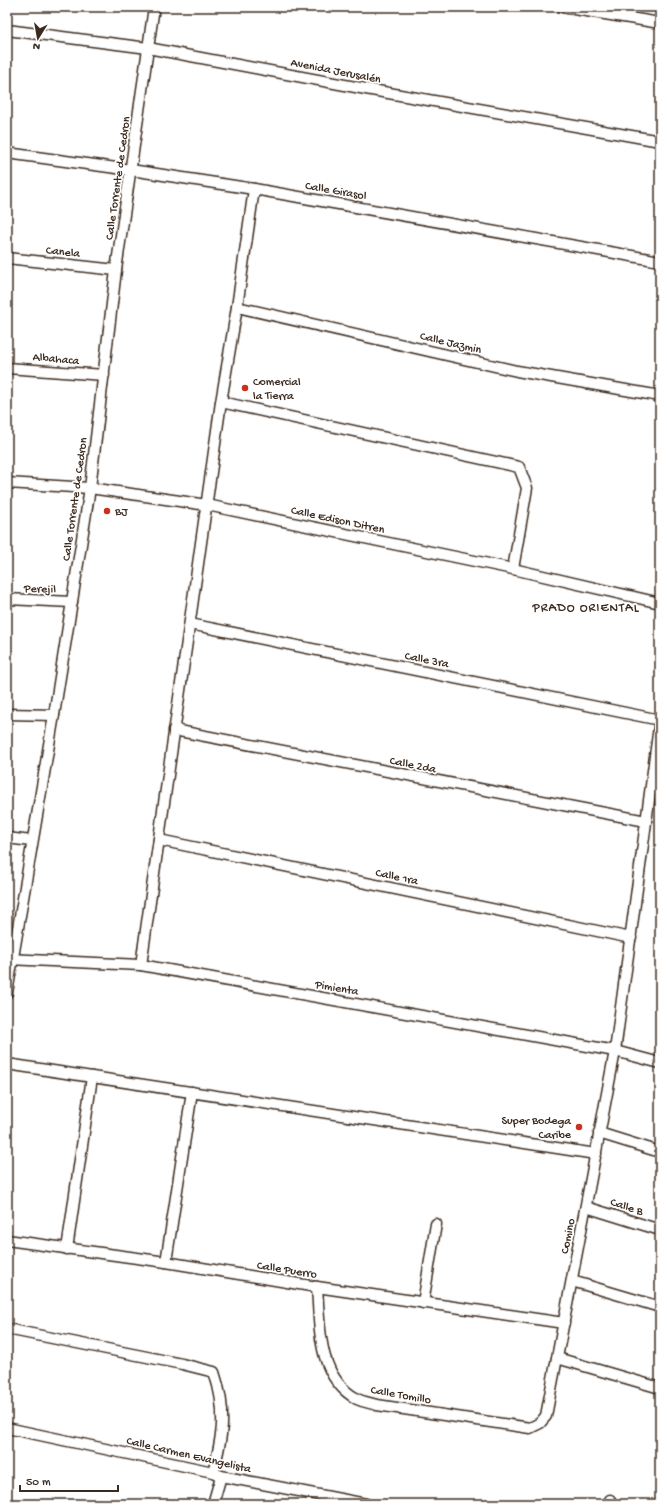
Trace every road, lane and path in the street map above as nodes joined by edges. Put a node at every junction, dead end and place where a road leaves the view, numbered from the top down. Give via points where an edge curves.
1 (154, 7) edge
2 (562, 7) edge
3 (660, 23) edge
4 (7, 30) edge
5 (148, 48) junction
6 (660, 141) edge
7 (7, 153) edge
8 (131, 170) junction
9 (254, 189) junction
10 (7, 258) edge
11 (660, 261) edge
12 (116, 270) junction
13 (237, 307) junction
14 (7, 368) edge
15 (104, 375) junction
16 (660, 396) edge
17 (221, 402) junction
18 (7, 483) edge
19 (90, 488) junction
20 (207, 505) junction
21 (513, 569) junction
22 (7, 599) edge
23 (72, 602) junction
24 (660, 603) edge
25 (190, 624) junction
26 (7, 714) edge
27 (54, 715) junction
28 (660, 720) edge
29 (174, 730) junction
30 (646, 821) junction
31 (7, 838) edge
32 (159, 840) junction
33 (32, 841) junction
34 (631, 938) junction
35 (10, 959) edge
36 (141, 965) junction
37 (7, 993) edge
38 (615, 1051) junction
39 (660, 1063) edge
40 (7, 1064) edge
41 (92, 1077) junction
42 (192, 1092) junction
43 (600, 1133) junction
44 (660, 1152) edge
45 (596, 1154) junction
46 (586, 1207) junction
47 (436, 1224) dead end
48 (660, 1230) edge
49 (7, 1240) edge
50 (67, 1249) junction
51 (166, 1262) junction
52 (572, 1281) junction
53 (317, 1287) junction
54 (423, 1303) junction
55 (660, 1307) edge
56 (564, 1323) junction
57 (7, 1329) edge
58 (557, 1358) junction
59 (660, 1388) edge
60 (540, 1423) joint
61 (7, 1428) edge
62 (217, 1474) junction
63 (213, 1504) edge
64 (366, 1504) edge

1 - 5 street, Calle Torrente de Cedron
2 - 3 street
4 - 5 street, Avenida Jerusalén
5 - 6 street, Avenida Jerusalén
5 - 8 street, Calle Torrente de Cedron
7 - 8 street, Calle Girasol
8 - 9 street, Calle Girasol
8 - 12 street, Calle Torrente de Cedron
9 - 11 street, Calle Girasol
9 - 13 street
10 - 12 street, Canela
12 - 15 street, Calle Torrente de Cedron
13 - 16 street, Calle Jazmin via 517,371
13 - 17 street
14 - 15 street, Albahaca
15 - 19 street, Calle Torrente de Cedron
17 - 20 street
17 - 21 street via 519,467 527,488
18 - 19 street, Calle Edison Ditren
19 - 20 street, Calle Edison Ditren
19 - 23 street, Calle Torrente de Cedron
20 - 21 street, Calle Edison Ditren
20 - 25 street
21 - 24 street, Calle Edison Ditren
22 - 23 street, Perejil
23 - 27 street, Calle Torrente de Cedron
25 - 28 street, Calle 3ra
25 - 29 street
26 - 27 street
27 - 33 street, Calle Torrente de Cedron
28 - 30 street, Comino
29 - 30 street, Calle 2da
29 - 32 street
30 - 34 street, Comino
31 - 33 street
32 - 34 street, Calle 1ra
32 - 36 street
33 - 35 street, Calle Torrente de Cedron
34 - 38 street, Comino
35 - 36 street, Pimienta
35 - 37 street, Calle Torrente de Cedron
36 - 38 street, Pimienta
38 - 39 street, Pimienta
38 - 43 street, Comino
40 - 41 street
41 - 42 street
41 - 50 street
42 - 45 street
42 - 51 street
43 - 44 street
43 - 45 street, Comino
45 - 46 street, Comino
46 - 48 street, Calle B
46 - 52 street, Comino
47 - 54 street
49 - 50 street, Calle Puerro
50 - 51 street, Calle Puerro
51 - 53 street, Calle Puerro
52 - 55 street
52 - 56 street, Comino
53 - 54 street, Calle Puerro
53 - 60 street, Calle Tomillo via 320,1332 330,1373 345,1391 358,1400 530,1428
54 - 56 street, Calle Puerro
56 - 58 street, Comino
57 - 62 street via 214,1372 221,1392 223,1410
58 - 59 street
58 - 60 street, Comino via 546,1416
61 - 62 street, Calle Carmen Evangelista
62 - 63 street
62 - 64 street, Calle Carmen Evangelista

